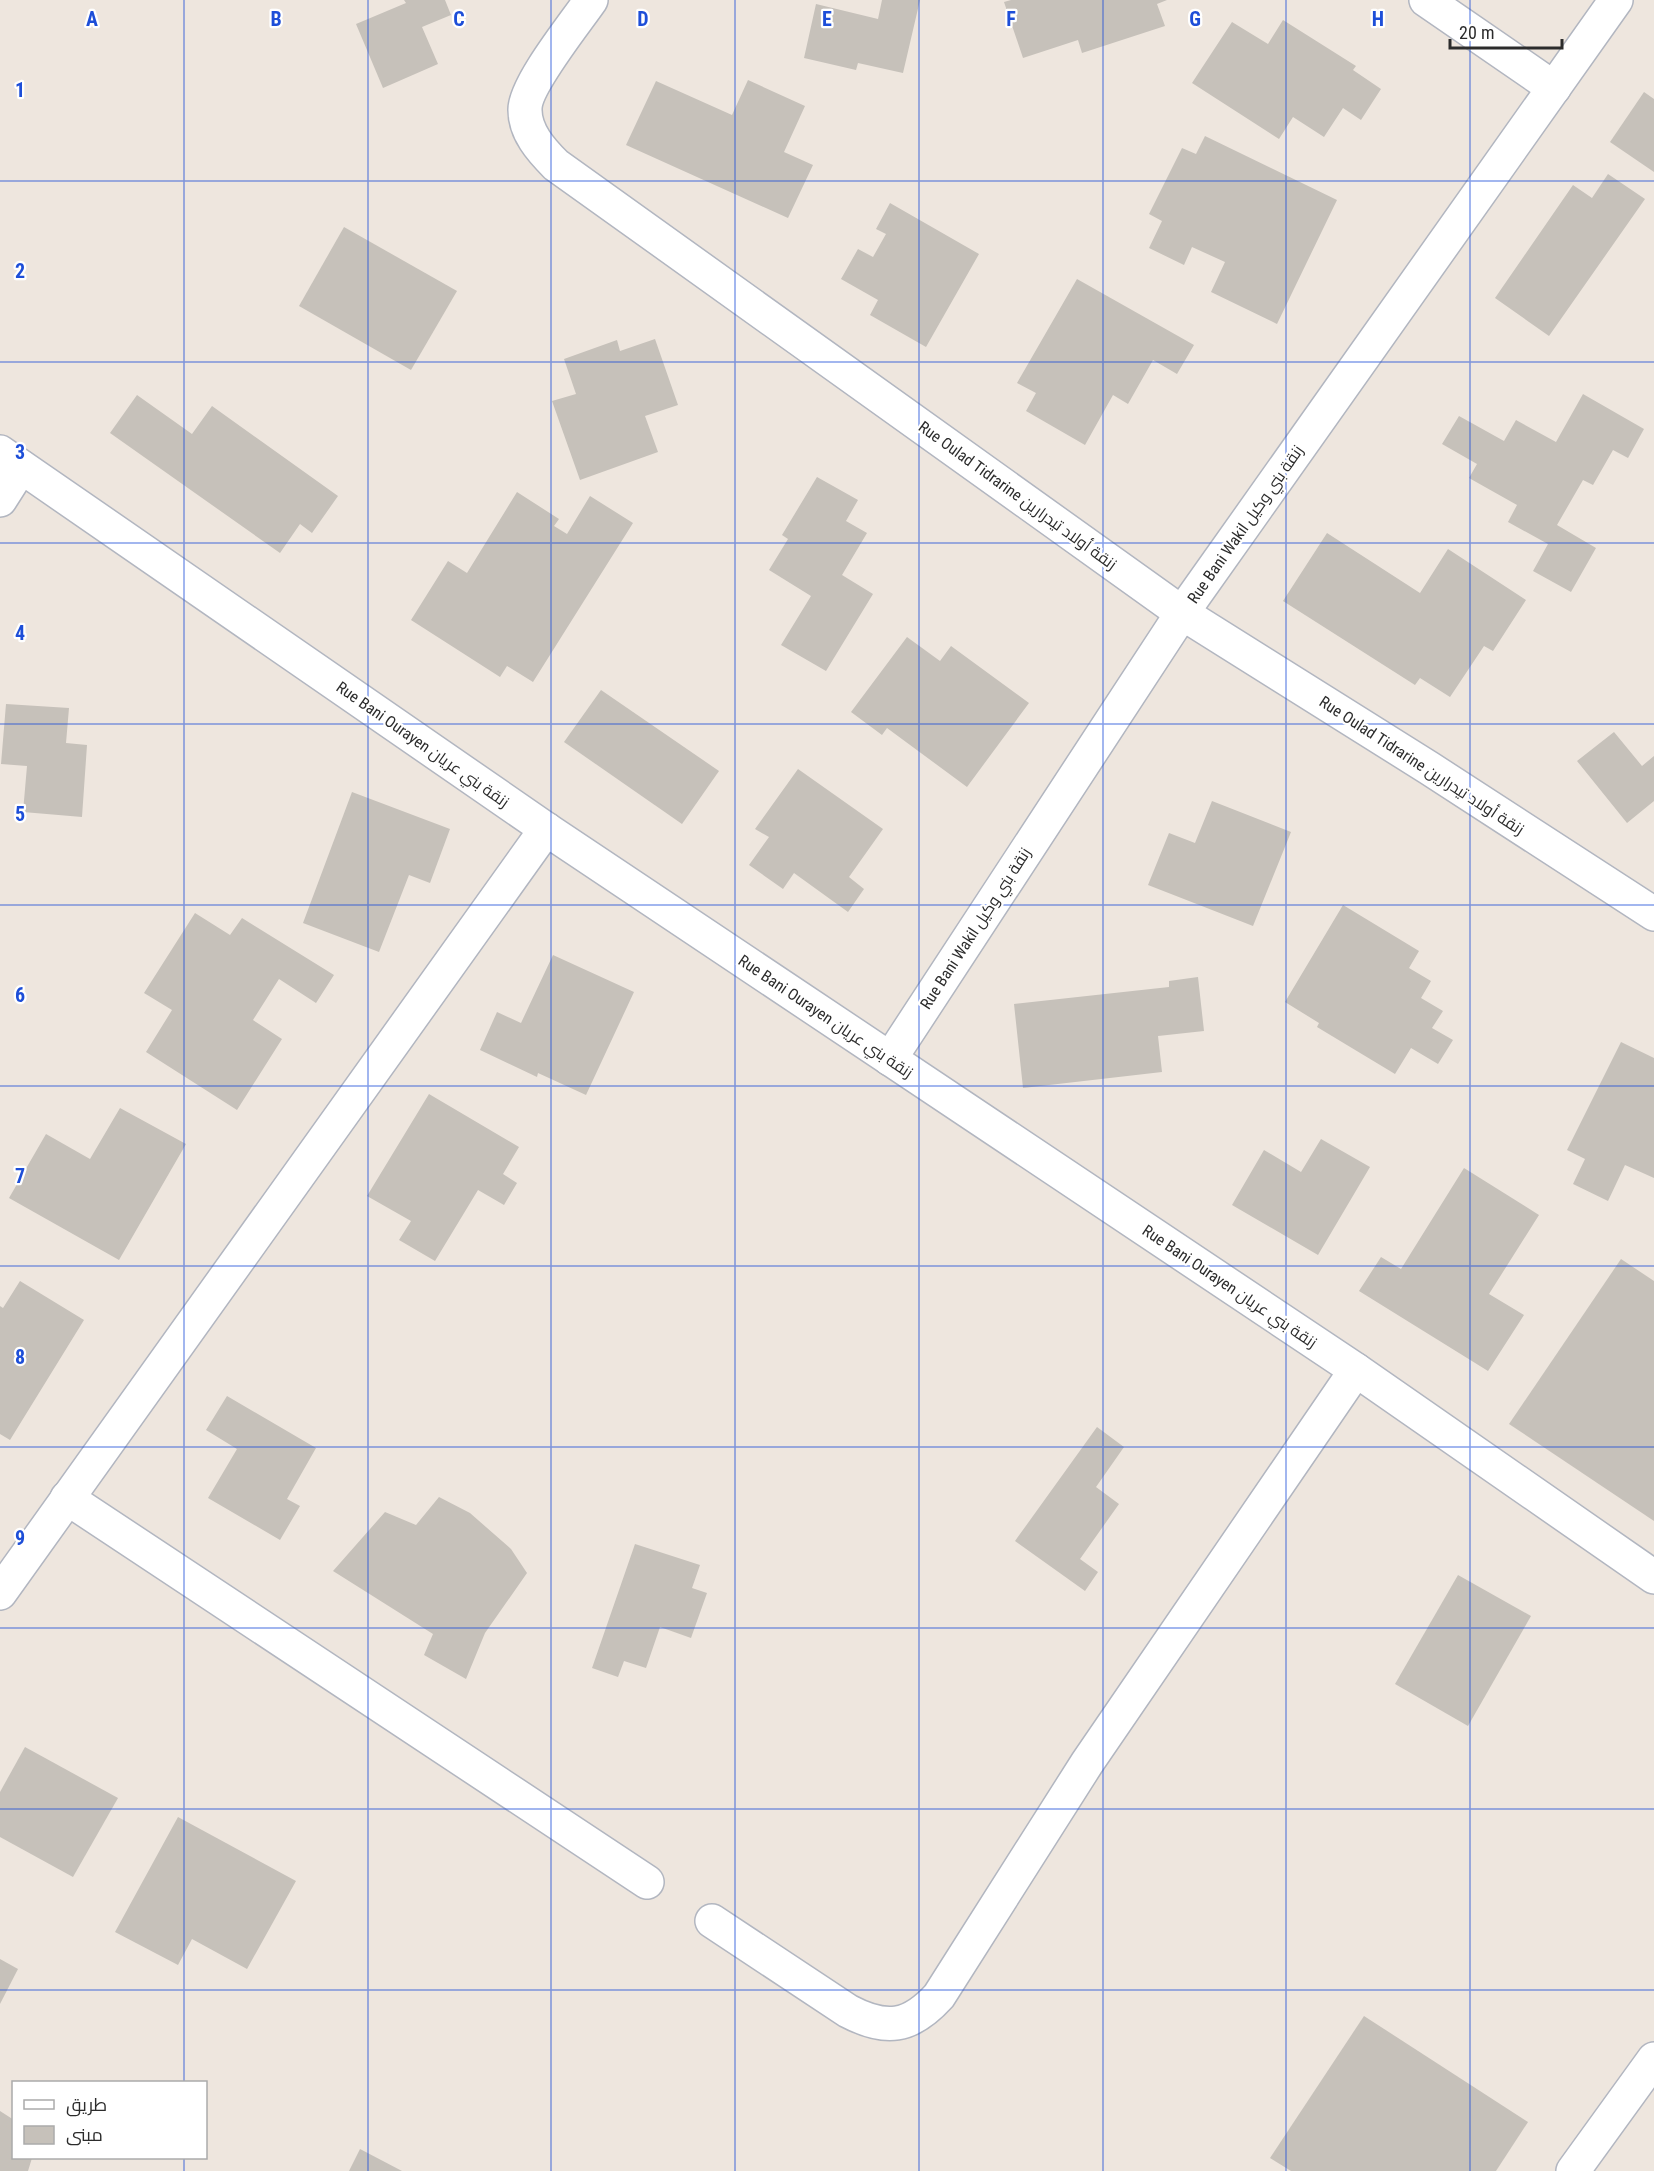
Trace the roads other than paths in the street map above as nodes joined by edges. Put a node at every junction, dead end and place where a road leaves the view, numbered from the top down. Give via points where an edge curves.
1 (591, 0) edge
2 (1426, 0) edge
3 (1616, 0) edge
4 (1554, 88) junction
5 (11, 459) edge
6 (0, 500) edge
7 (1182, 613) junction
8 (546, 829) junction
9 (1654, 914) edge
10 (890, 1059) junction
11 (1356, 1370) junction
12 (67, 1498) junction
13 (1654, 1577) edge
14 (0, 1593) edge
15 (646, 1881) dead end
16 (712, 1921) dead end
17 (1654, 2059) edge
18 (1573, 2171) edge

1 - 7 street, Rue Oulad Tidrarine زنقة أولاد تيدرارين via 533,84 527,100 528,123 542,151 556,165
2 - 4 street
3 - 4 street, Rue Bani Wakil زنقة بني وكيل
4 - 7 street, Rue Bani Wakil زنقة بني وكيل
5 - 6 street
5 - 8 street, Rue Bani Ourayen زنقة بني عريان
7 - 9 street, Rue Oulad Tidrarine زنقة أولاد تيدرارين
7 - 10 street, Rue Bani Wakil زنقة بني وكيل
8 - 10 street, Rue Bani Ourayen زنقة بني عريان
8 - 12 street
10 - 11 street, Rue Bani Ourayen زنقة بني عريان
11 - 13 street, Rue Bani Ourayen زنقة بني عريان
11 - 16 street via 1087,1763 939,1996 925,2012 907,2021 866,2021
12 - 14 street
12 - 15 street
17 - 18 street

